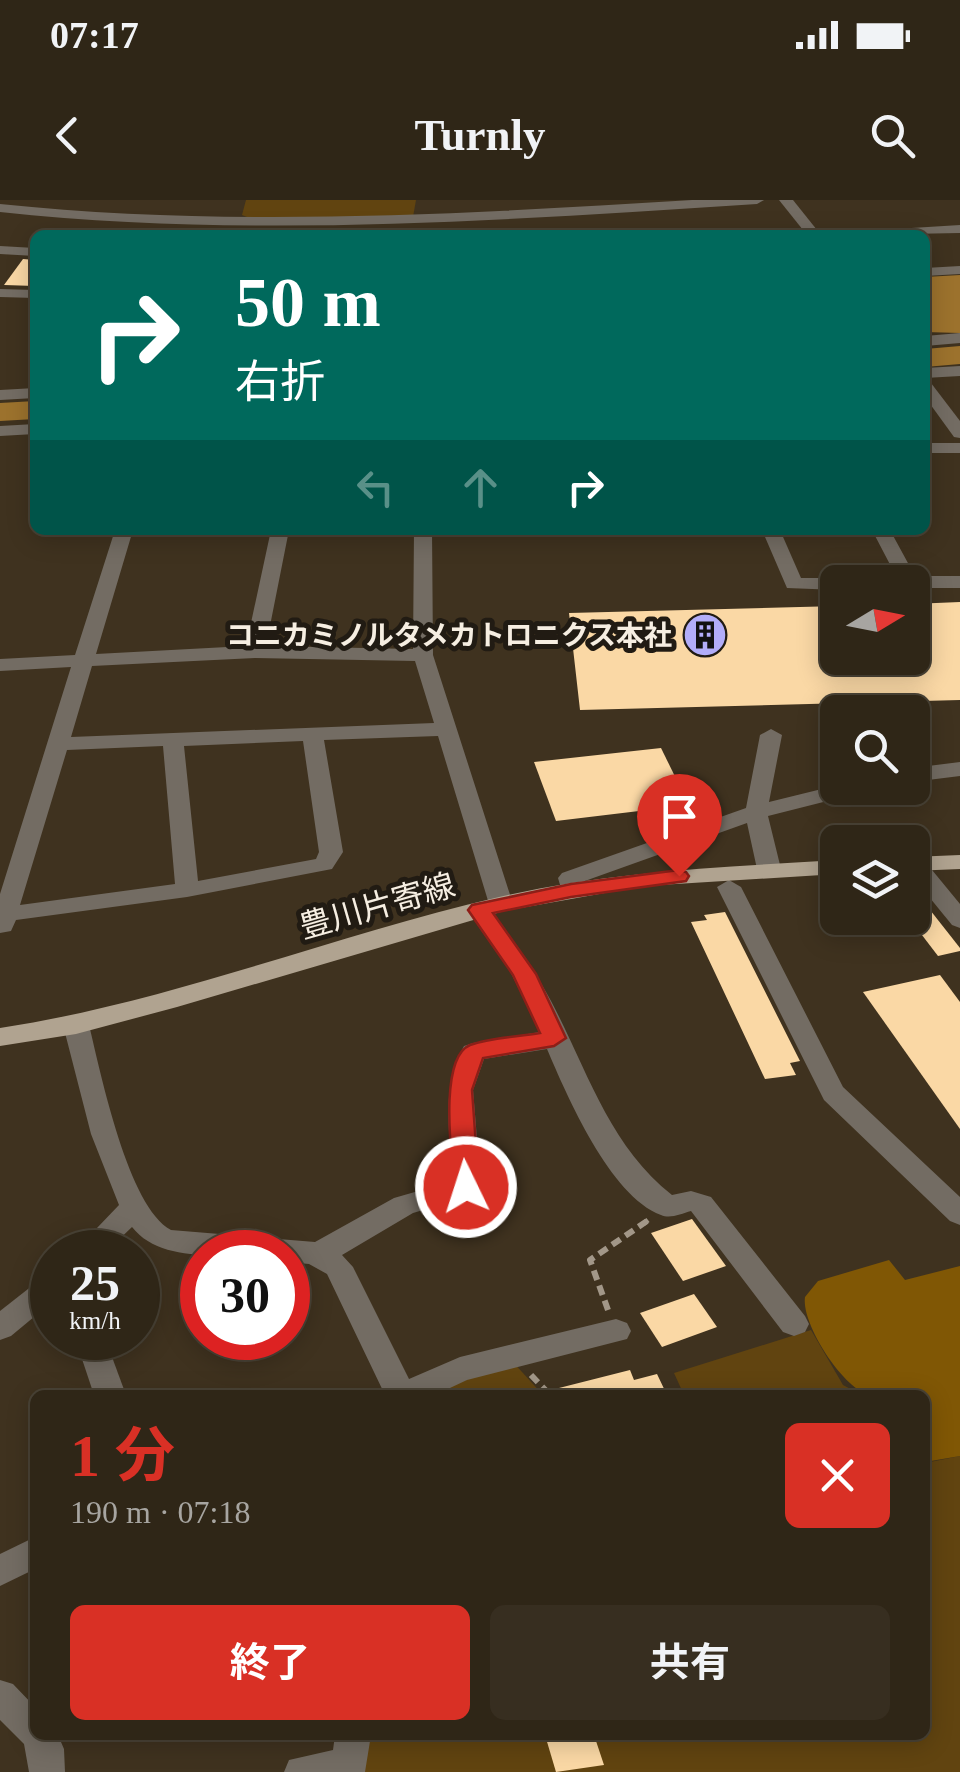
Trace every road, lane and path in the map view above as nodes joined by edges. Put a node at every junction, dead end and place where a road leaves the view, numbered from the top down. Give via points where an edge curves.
1 (97, 200) edge
2 (160, 200) edge
3 (226, 200) edge
4 (416, 200) edge
5 (758, 200) edge
6 (786, 200) edge
7 (678, 202) edge
8 (28, 205) edge
9 (595, 205) edge
10 (0, 208) edge
11 (478, 217) junction
12 (92, 218) junction
13 (152, 220) junction
14 (414, 220) junction
15 (217, 228) edge
16 (960, 229) edge
17 (483, 230) edge
18 (810, 230) edge
19 (930, 231) edge
20 (0, 250) edge
21 (30, 252) edge
22 (960, 270) edge
23 (930, 272) edge
24 (0, 293) edge
25 (30, 294) edge
26 (960, 338) edge
27 (930, 341) edge
28 (960, 371) edge
29 (930, 373) edge
30 (30, 393) edge
31 (0, 395) edge
32 (931, 402) edge
33 (30, 428) edge
34 (0, 431) edge
35 (960, 433) edge
36 (930, 448) edge
37 (960, 448) edge
38 (122, 535) edge
39 (279, 535) edge
40 (423, 535) edge
41 (773, 535) edge
42 (883, 535) edge
43 (899, 565) edge
44 (930, 582) edge
45 (960, 582) edge
46 (820, 584) edge
47 (255, 652) junction
48 (422, 655) junction
49 (84, 658) junction
50 (0, 665) edge
51 (446, 729) junction
52 (770, 735) dead end
53 (313, 737) junction
54 (173, 741) junction
55 (58, 744) junction
56 (960, 768) edge
57 (930, 772) edge
58 (820, 796) edge
59 (756, 812) junction
60 (960, 862) edge
61 (930, 863) edge
62 (820, 868) edge
63 (769, 870) junction
64 (930, 883) edge
65 (729, 887) dead end
66 (186, 890) junction
67 (571, 890) junction
68 (490, 907) junction
69 (960, 920) edge
70 (2, 921) edge
71 (76, 1025) junction
72 (0, 1037) edge
73 (554, 1038) junction
74 (135, 1206) junction
75 (667, 1207) junction
76 (960, 1214) edge
77 (110, 1230) edge
78 (314, 1253) junction
79 (30, 1307) edge
80 (794, 1324) dead end
81 (0, 1328) edge
82 (616, 1331) joint
83 (98, 1360) edge
84 (108, 1390) edge
85 (400, 1390) edge
86 (414, 1390) edge
87 (30, 1555) edge
88 (0, 1571) edge
89 (0, 1696) edge
90 (30, 1727) edge
91 (41, 1740) edge
92 (352, 1740) edge
93 (47, 1772) edge
94 (302, 1772) edge

1 - 12 street
2 - 13 street
3 - 15 street
4 - 14 street
5 - 7 street
6 - 18 street
7 - 9 street
8 - 10 street
8 - 12 street
9 - 11 street
11 - 14 street
11 - 17 street
12 - 13 street
13 - 15 street
14 - 15 street
16 - 19 street
20 - 21 street
22 - 23 street
24 - 25 street
26 - 27 street
28 - 29 street
30 - 31 street
32 - 35 street
33 - 34 street
36 - 37 street
38 - 49 street
39 - 47 street
40 - 48 street
41 - 46 street via 794,584
42 - 43 street
44 - 45 street
47 - 48 street
47 - 49 street
48 - 51 street
49 - 50 street
49 - 55 street
51 - 53 street
51 - 68 street
52 - 59 street
53 - 54 street
53 - 66 street via 331,852 324,864
54 - 55 street
54 - 66 street
55 - 70 street
56 - 57 street
58 - 59 street
59 - 63 street
59 - 67 street via 570,878
60 - 61 main road
62 - 63 main road, 豊川片寄線
63 - 67 main road, 豊川片寄線
64 - 69 street
65 - 76 street via 833,1093
66 - 70 street
67 - 68 main road, 豊川片寄線
68 - 71 main road, 豊川片寄線
68 - 73 street
71 - 72 main road, 豊川片寄線
71 - 74 street via 102,1129
73 - 75 street via 598,1133 648,1194
73 - 78 street via 474,1052 460,1090 466,1187 404,1205
74 - 77 street
74 - 78 street via 151,1231 172,1242
75 - 80 street via 701,1204
75 - 82 path via 590,1260
78 - 85 street via 338,1266
79 - 81 street
82 - 86 street via 460,1369
83 - 84 street
87 - 88 street
89 - 90 street
91 - 93 street
92 - 94 street via 350,1765

